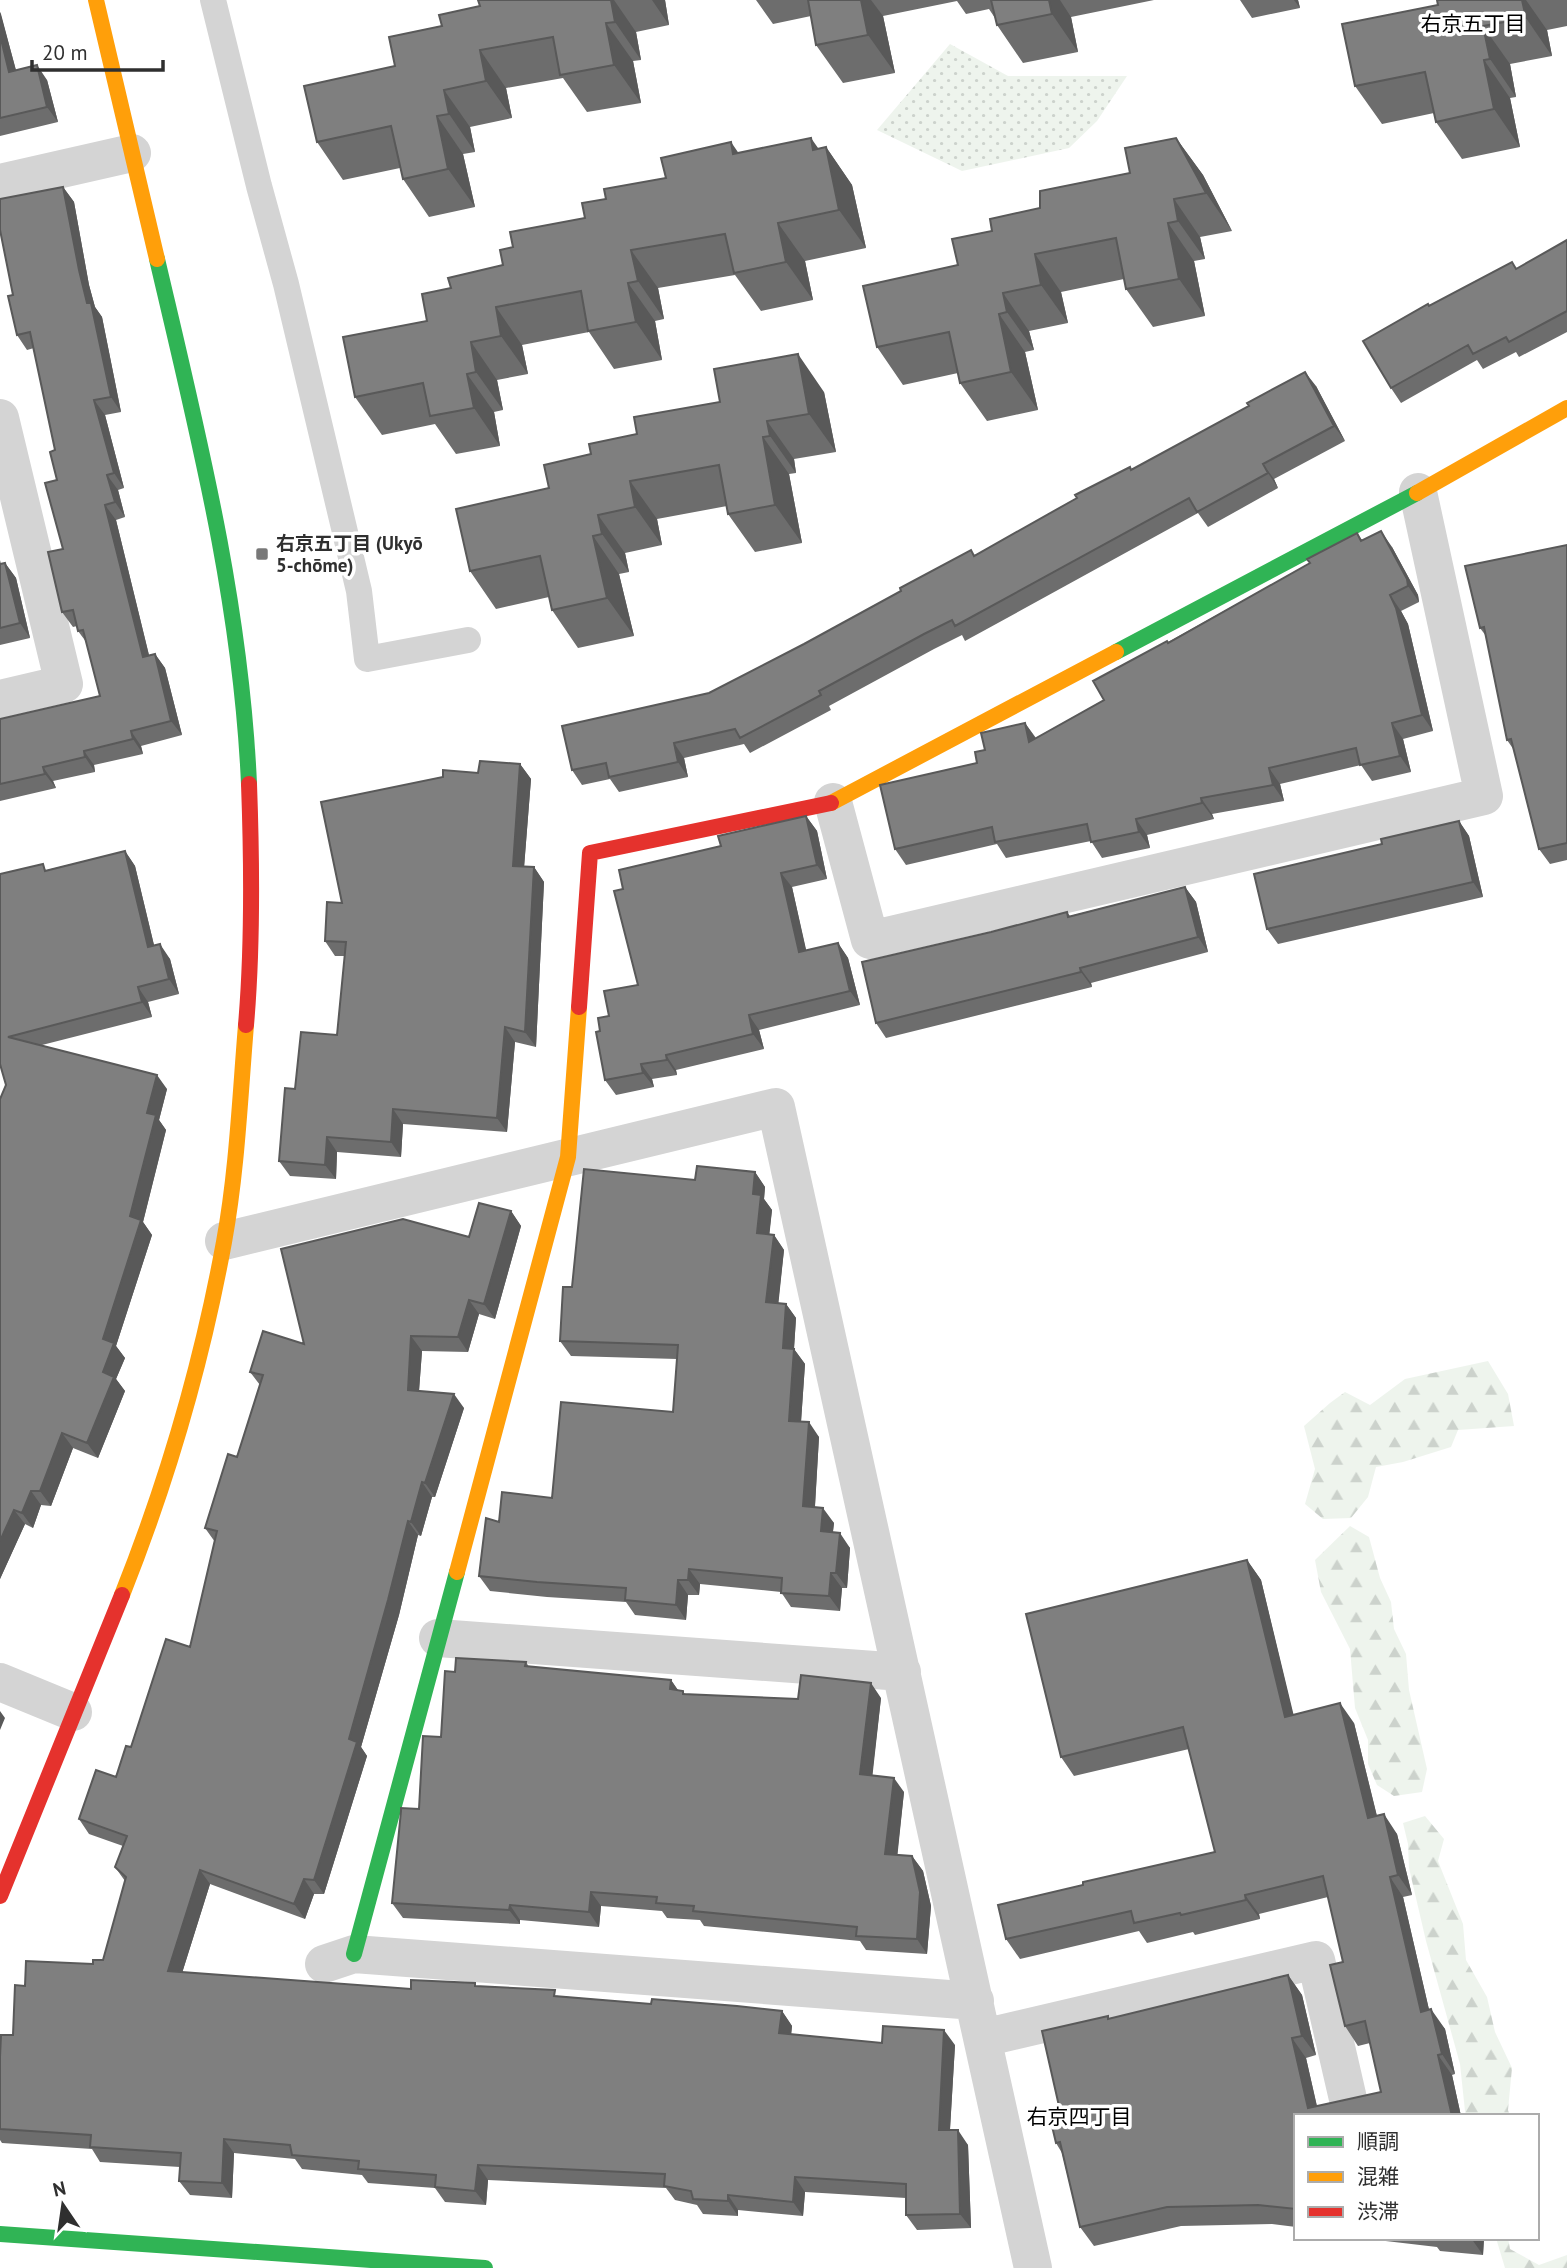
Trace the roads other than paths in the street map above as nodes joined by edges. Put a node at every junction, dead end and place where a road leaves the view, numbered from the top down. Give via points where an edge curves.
1 (96, 0) edge
2 (213, 0) edge
3 (132, 153) junction
4 (0, 183) edge
5 (1567, 408) edge
6 (2, 432) edge
7 (1418, 492) junction
8 (468, 640) dead end
9 (0, 699) edge
10 (833, 802) junction
11 (568, 1157) junction
12 (223, 1241) junction
13 (438, 1638) junction
14 (902, 1672) junction
15 (0, 1682) edge
16 (73, 1712) junction
17 (0, 1896) edge
18 (339, 1959) joint
19 (975, 2001) junction
20 (983, 2038) junction
21 (1348, 2099) edge
22 (0, 2234) edge
23 (485, 2268) edge
24 (1033, 2268) edge

1 - 3 street
2 - 8 lane via 356,578 368,659
3 - 4 street
3 - 12 street via 212,494 234,617 247,745 251,968
5 - 7 street
6 - 9 street via 64,684
7 - 10 street
7 - 10 street via 1484,796 870,940
10 - 11 street via 590,853
11 - 12 street
11 - 13 street
11 - 14 street via 776,1107
12 - 16 street via 194,1376 146,1532
13 - 14 street
13 - 18 street
14 - 19 street
15 - 16 street
16 - 17 street
18 - 19 street
19 - 20 street
20 - 21 street via 1316,1960
20 - 24 street
22 - 23 street

